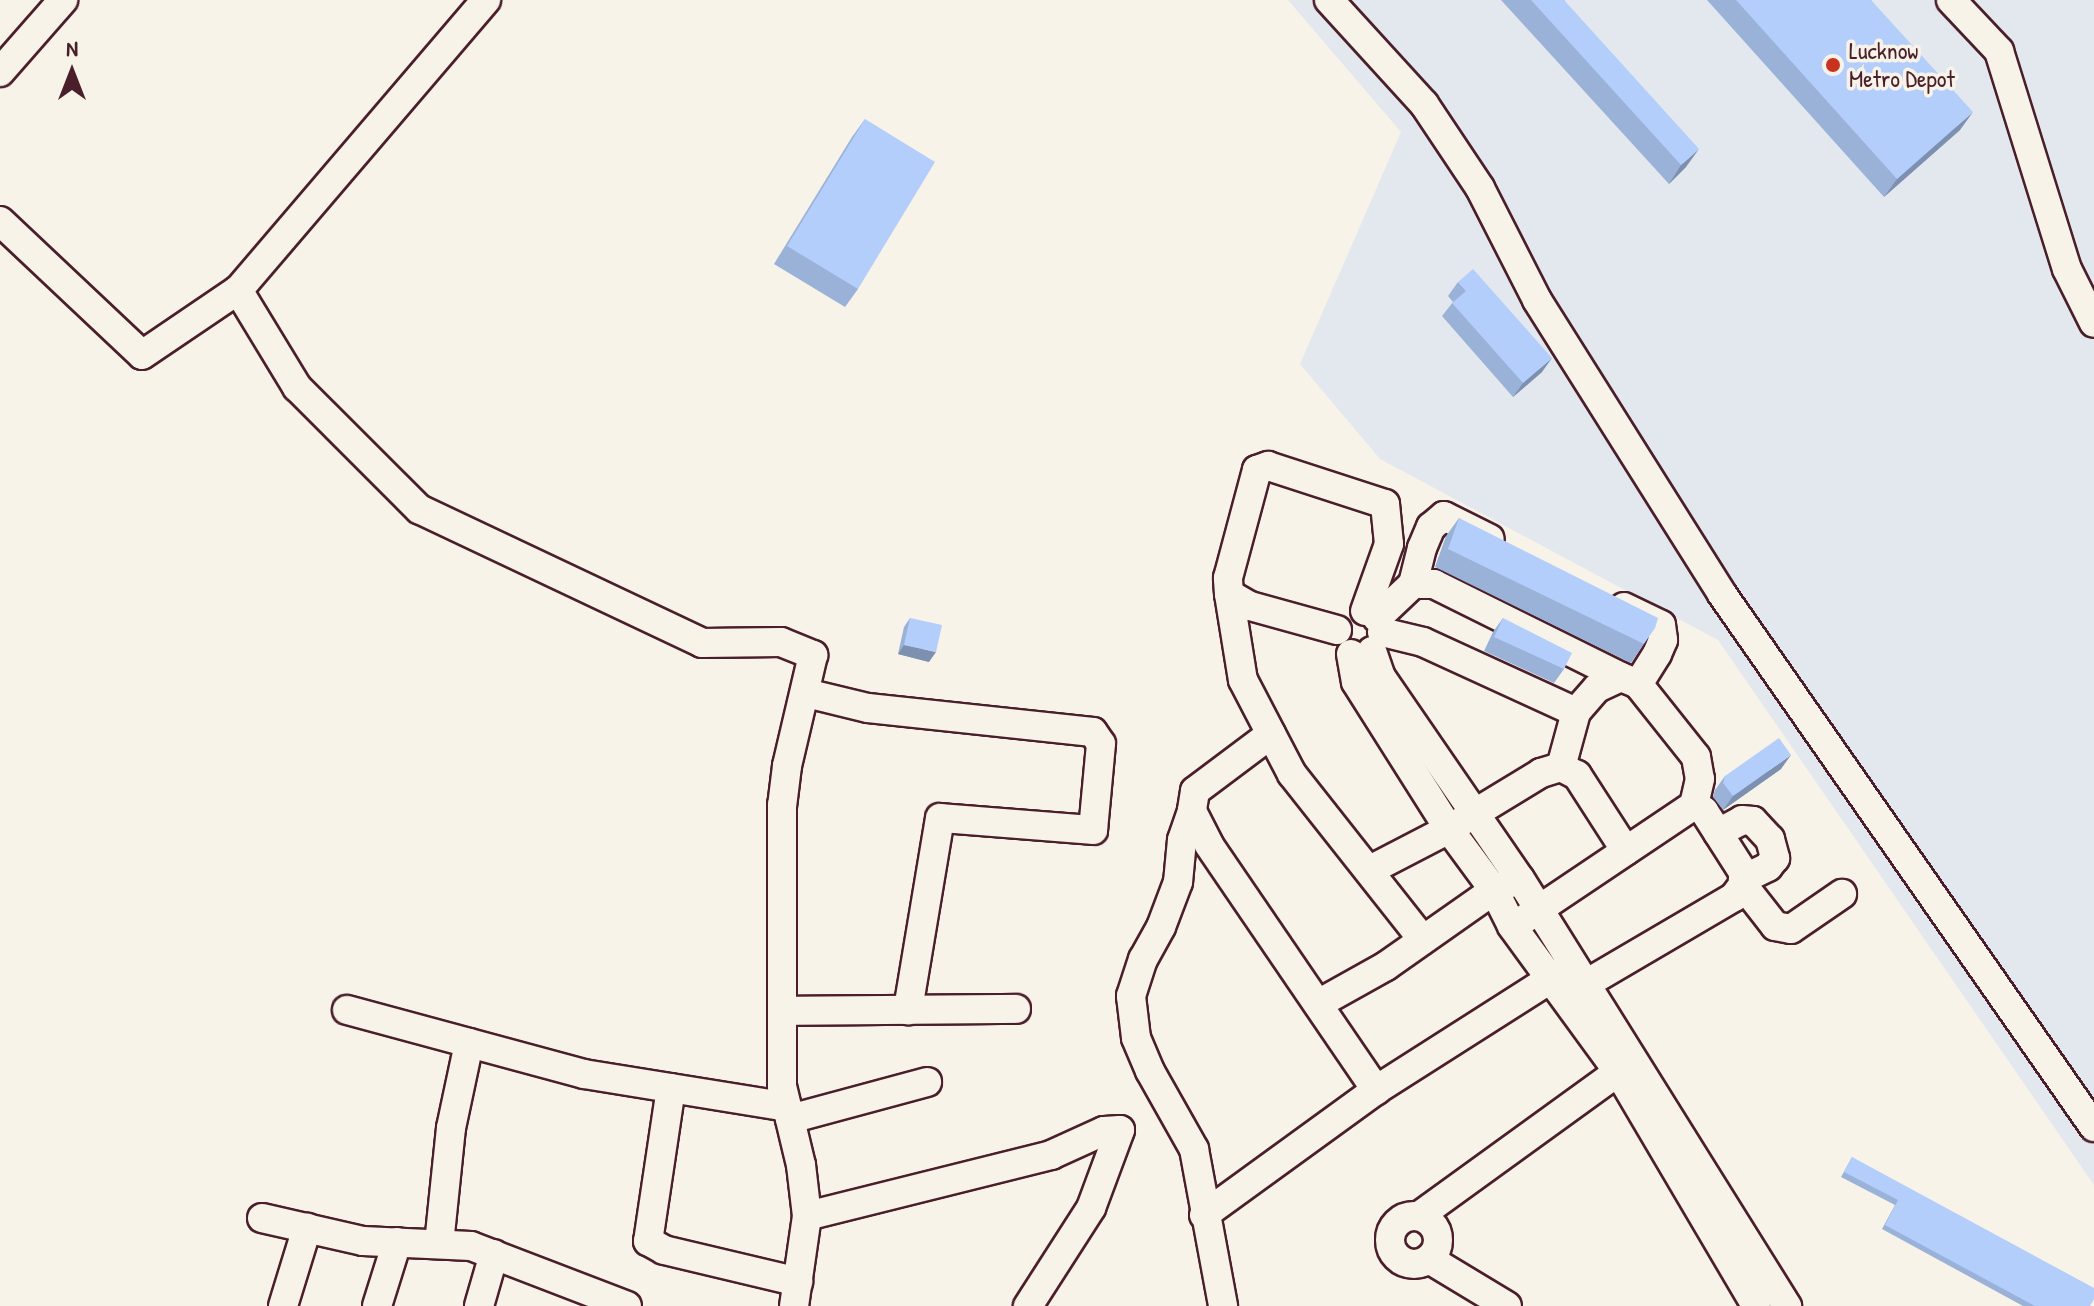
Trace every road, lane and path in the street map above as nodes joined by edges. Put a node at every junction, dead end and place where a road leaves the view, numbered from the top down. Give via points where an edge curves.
1 (63, 0) edge
2 (486, 0) edge
3 (1329, 0) edge
4 (1951, 0) edge
5 (0, 72) edge
6 (0, 221) edge
7 (238, 290) junction
8 (2094, 323) edge
9 (1512, 550) edge
10 (1413, 584) junction
11 (1593, 591) edge
12 (1229, 594) junction
13 (1364, 633) junction
14 (1630, 681) junction
15 (806, 693) junction
16 (1576, 712) junction
17 (1271, 734) junction
18 (1561, 767) junction
19 (1694, 805) junction
20 (1192, 811) junction
21 (1475, 813) junction
22 (1449, 829) junction
23 (1718, 833) junction
24 (1626, 851) junction
25 (1370, 870) junction
26 (1743, 882) junction
27 (1507, 884) junction
28 (1842, 894) dead end
29 (1538, 910) junction
30 (1512, 926) junction
31 (1423, 940) junction
32 (1570, 976) junction
33 (1318, 1004) junction
34 (1016, 1009) dead end
35 (347, 1010) dead end
36 (908, 1010) junction
37 (783, 1011) junction
38 (469, 1043) junction
39 (1627, 1066) junction
40 (927, 1082) dead end
41 (671, 1088) junction
42 (1376, 1090) junction
43 (789, 1113) junction
44 (2094, 1127) edge
45 (1672, 1140) junction
46 (1204, 1215) junction
47 (807, 1216) junction
48 (1419, 1216) junction
49 (262, 1218) dead end
50 (307, 1228) junction
51 (397, 1242) junction
52 (439, 1244) junction
53 (494, 1254) junction
54 (1429, 1259) junction
55 (796, 1294) edge
56 (579, 1298) edge
57 (283, 1306) edge
58 (377, 1306) edge
59 (479, 1306) edge
60 (627, 1306) edge
61 (1028, 1306) edge
62 (1223, 1306) edge
63 (1507, 1306) edge
64 (1756, 1306) edge
65 (1787, 1306) edge

1 - 5 street
2 - 7 street
3 - 44 street via 1424,104 1480,188 1537,300 1722,594
4 - 8 street via 1999,51 2067,269
6 - 7 street via 142,355
7 - 15 street via 297,387 419,509 702,643 781,642 801,648 813,655
9 - 10 street via 1444,516 1431,527
10 - 13 street
10 - 14 street via 1434,584
11 - 14 street via 1661,625 1663,640 1657,654
12 - 13 street via 1250,606
12 - 13 street via 1228,578 1257,470 1268,466 1385,504 1389,544
12 - 17 street via 1243,680
13 - 16 street via 1423,642
13 - 21 street via 1381,677
13 - 22 street via 1356,682
14 - 16 street via 1597,688
14 - 19 street via 1696,757 1700,779
15 - 36 street via 868,708 1093,732 1101,744 1093,830 940,818
15 - 37 street via 782,805
16 - 18 street
17 - 20 street via 1195,791
17 - 25 street via 1292,774
18 - 21 street via 1541,773
18 - 24 street via 1577,775
19 - 23 street
19 - 24 street
20 - 33 street via 1209,845
20 - 46 street via 1182,840 1178,882 1131,996 1141,1049 1194,1149
21 - 22 street
21 - 27 street
22 - 25 street
22 - 27 street
23 - 26 street via 1743,872
23 - 26 street via 1742,820 1753,821 1770,839 1775,858
24 - 29 street
25 - 31 street
26 - 28 street via 1775,926 1791,929
26 - 32 street via 1734,897
27 - 29 street
27 - 30 street
27 - 31 street
29 - 30 street
29 - 32 street
30 - 32 street
31 - 33 street
32 - 39 street
32 - 42 street
33 - 42 street
34 - 36 street
35 - 38 street
36 - 37 street
37 - 43 street via 782,1086
38 - 41 street via 584,1074
38 - 52 street via 451,1128
39 - 45 street
39 - 48 street
40 - 43 street
41 - 43 street
41 - 55 street via 648,1241
42 - 46 street
43 - 47 street
45 - 64 street
45 - 65 street
46 - 62 street
47 - 55 street
47 - 61 street via 1051,1155 1104,1131 1120,1130 1091,1208
48 - 54 street via 1432,1224 1439,1239
48 - 54 street via 1396,1224 1391,1246 1406,1263
49 - 50 street
50 - 51 street via 363,1241
50 - 57 street
51 - 52 street
51 - 58 street
52 - 53 street
53 - 56 street
53 - 59 street
54 - 63 street
56 - 60 street

